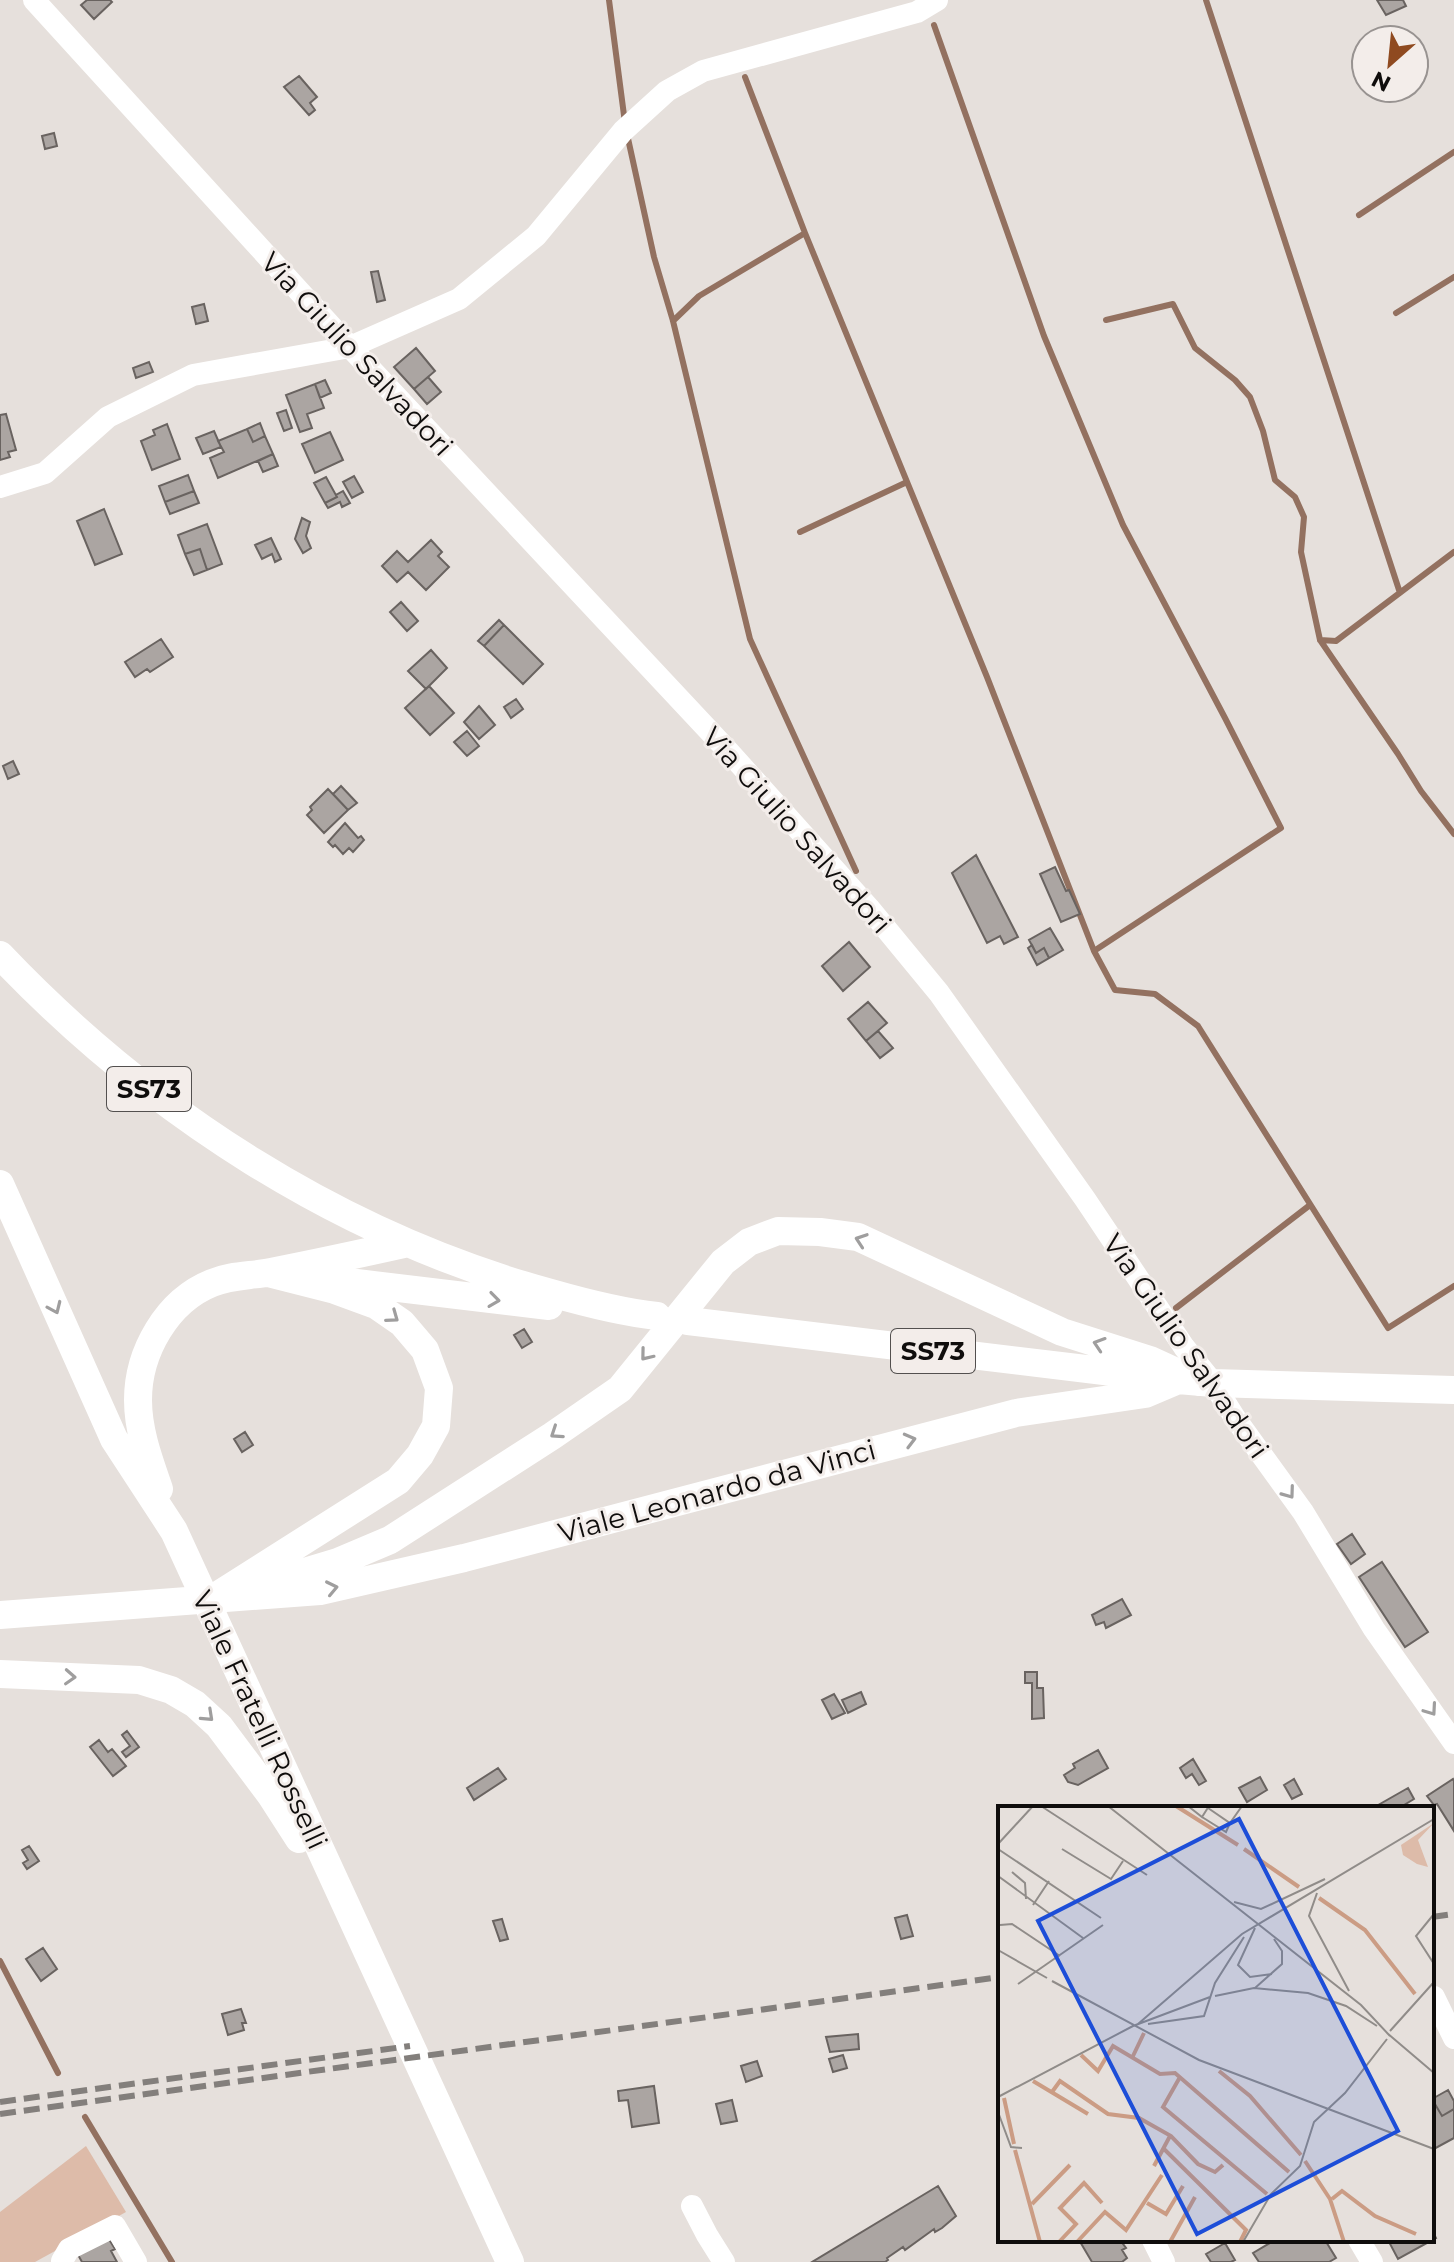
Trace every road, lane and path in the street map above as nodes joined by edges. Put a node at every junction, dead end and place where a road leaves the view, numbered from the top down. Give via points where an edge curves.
1 (34, 0) edge
2 (937, 0) edge
3 (350, 347) junction
4 (0, 487) edge
5 (0, 955) edge
6 (0, 1184) edge
7 (408, 1243) junction
8 (268, 1273) junction
9 (389, 1286) junction
10 (618, 1312) junction
11 (657, 1316) dead end
12 (688, 1321) dead end
13 (1196, 1381) junction
14 (1454, 1390) edge
15 (174, 1531) junction
16 (255, 1597) junction
17 (211, 1599) junction
18 (0, 1615) edge
19 (0, 1674) edge
20 (1454, 1743) edge
21 (350, 1917) junction
22 (1440, 1996) edge
23 (1454, 2038) edge
24 (692, 2206) dead end
25 (1154, 2242) edge
26 (1360, 2242) edge
27 (62, 2262) edge
28 (136, 2262) edge
29 (510, 2262) edge
30 (724, 2262) edge
31 (1164, 2262) edge
32 (1372, 2262) edge

1 - 3 street, Via Giulio Salvadori
2 - 3 street via 917,12 703,71 667,91 623,131 536,236 459,299
3 - 4 street via 193,375 108,417 45,473
3 - 13 street, Via Giulio Salvadori via 729,752 939,993 1184,1347
5 - 7 main road, SS73 via 100,1050 181,1113 253,1162
6 -> 15 main road, Viale Fratelli Rosselli via 114,1439
7 - 8 main road
7 - 9 main road via 405,1266
7 - 10 main road, SS73 via 501,1278
8 - 9 main road
8 - 15 main road via 236,1275 196,1290 169,1314 145,1361 140,1421
8 -> 17 main road via 376,1305 402,1323 425,1350 439,1388 436,1426 398,1481
9 -> 10 main road
10 - 11 main road, SS73
12 - 13 main road, SS73
13 - 14 main road, SS73
16 -> 13 main road, Viale Leonardo da Vinci via 320,1591 394,1575 1016,1413
13 -> 16 main road, Viale Leonardo da Vinci via 1062,1332 858,1237 778,1231 749,1242 723,1262 620,1389 390,1540 285,1578
13 -> 20 street, Via Giulio Salvadori via 1235,1418 1303,1512 1374,1629
15 - 21 main road, Viale Fratelli Rosselli
16 - 17 main road, Viale Leonardo da Vinci
17 - 18 main road, Viale Leonardo da Vinci
19 -> 21 main road via 139,1680 195,1704 219,1726 270,1794
21 - 29 main road, Viale Fratelli Rosselli
22 - 23 street
24 - 30 street
25 - 31 street
26 - 32 street
27 - 28 street via 69,2249 115,2226

